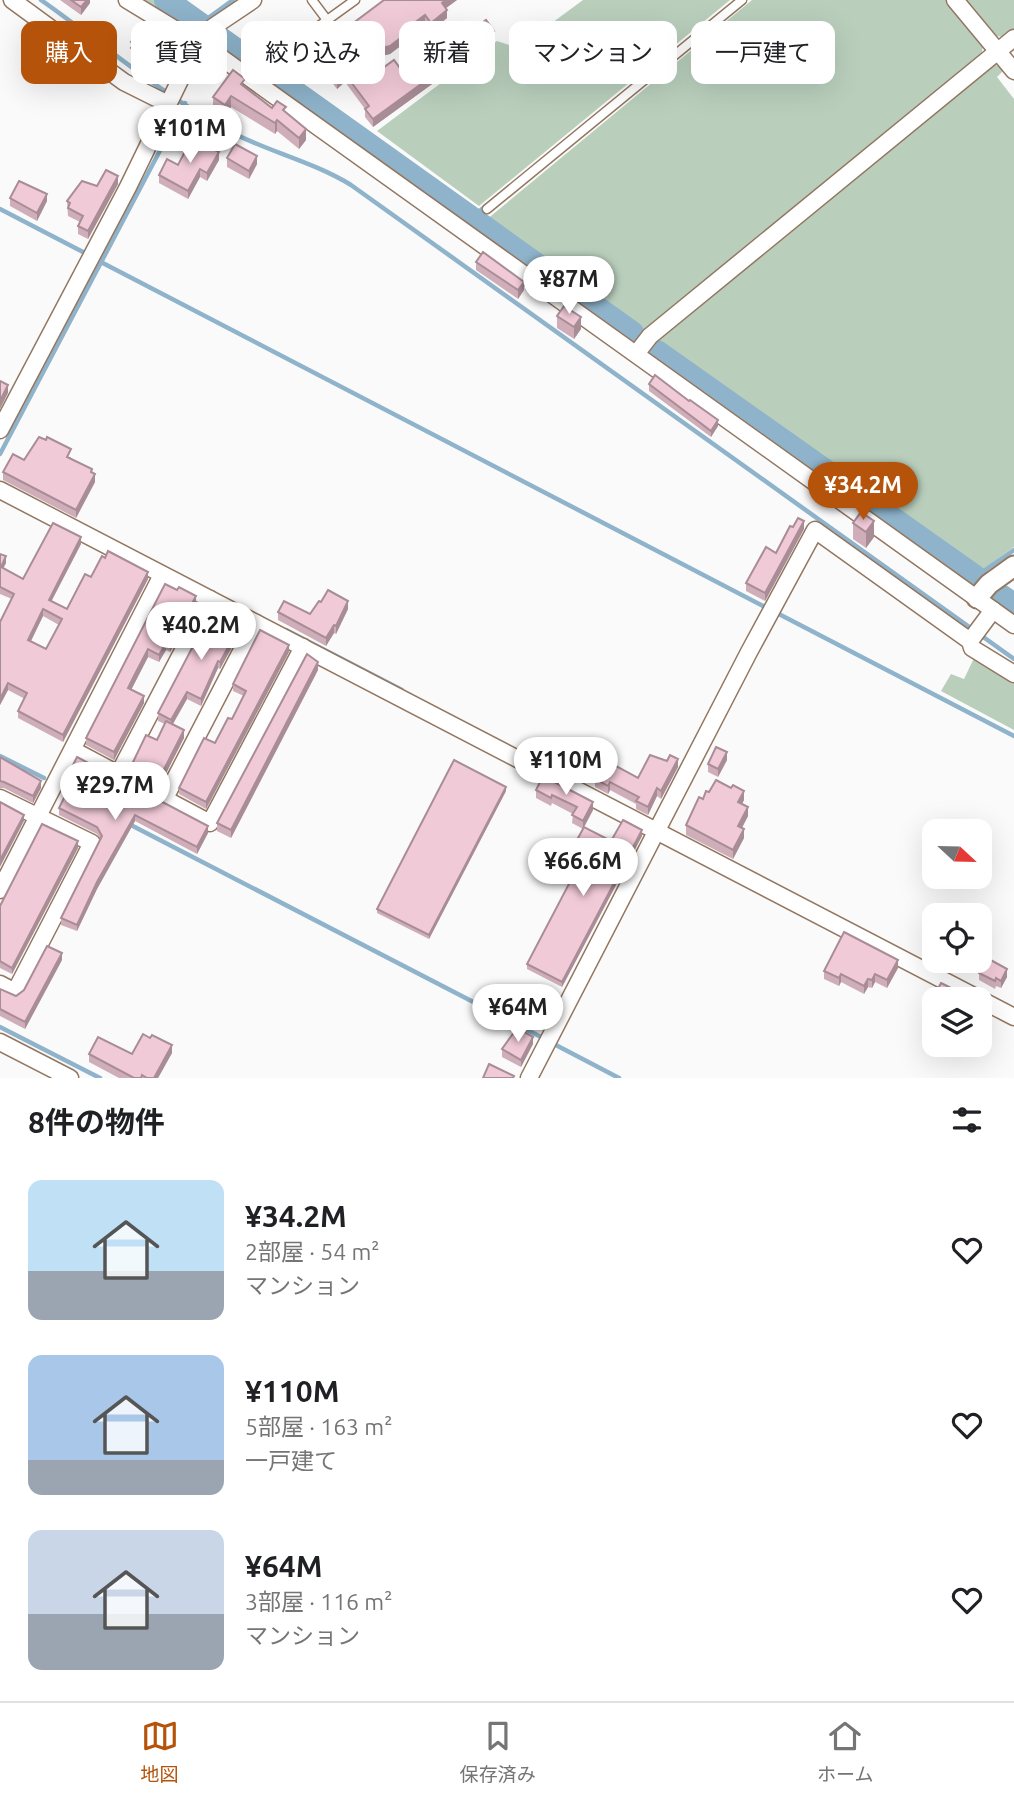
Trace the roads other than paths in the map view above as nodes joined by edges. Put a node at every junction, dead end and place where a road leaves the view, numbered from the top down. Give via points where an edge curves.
1 (12, 0) edge
2 (127, 0) edge
3 (253, 0) edge
4 (312, 0) edge
5 (355, 0) edge
6 (742, 0) edge
7 (956, 0) edge
8 (327, 20) joint
9 (172, 21) edge
10 (227, 21) edge
11 (1014, 38) edge
12 (997, 51) junction
13 (227, 62) edge
14 (1014, 71) edge
15 (179, 84) edge
16 (171, 97) junction
17 (486, 209) dead end
18 (636, 354) junction
19 (0, 430) edge
20 (0, 490) edge
21 (1014, 566) edge
22 (163, 575) junction
23 (977, 598) junction
24 (209, 599) junction
25 (993, 610) junction
26 (256, 623) junction
27 (1014, 625) edge
28 (974, 635) junction
29 (303, 647) junction
30 (1014, 674) edge
31 (73, 750) junction
32 (119, 774) junction
33 (0, 798) edge
34 (165, 798) junction
35 (39, 817) junction
36 (659, 827) junction
37 (0, 890) edge
38 (0, 984) edge
39 (1014, 1017) edge
40 (0, 1042) edge
41 (70, 1078) edge
42 (529, 1078) edge

1 - 16 street via 124,82
2 - 9 street
3 - 10 street
4 - 8 lane
5 - 8 lane
6 - 17 lane
7 - 12 street
11 - 12 street
12 - 14 street
12 - 18 street via 650,336
13 - 18 street
15 - 16 street
16 - 19 street
18 - 23 street
20 - 22 street
21 - 23 street
22 - 24 street
22 - 31 street
23 - 25 street
24 - 26 street
24 - 32 street
25 - 27 street
25 - 28 street
26 - 29 street
26 - 34 street
28 - 30 street via 972,648
28 - 36 street via 815,530
29 - 34 street via 210,823
29 - 36 street
31 - 32 street
31 - 35 street
32 - 34 street
33 - 35 street
35 - 37 street
35 - 38 street via 92,843 15,992
36 - 39 street
36 - 42 street
40 - 41 street

